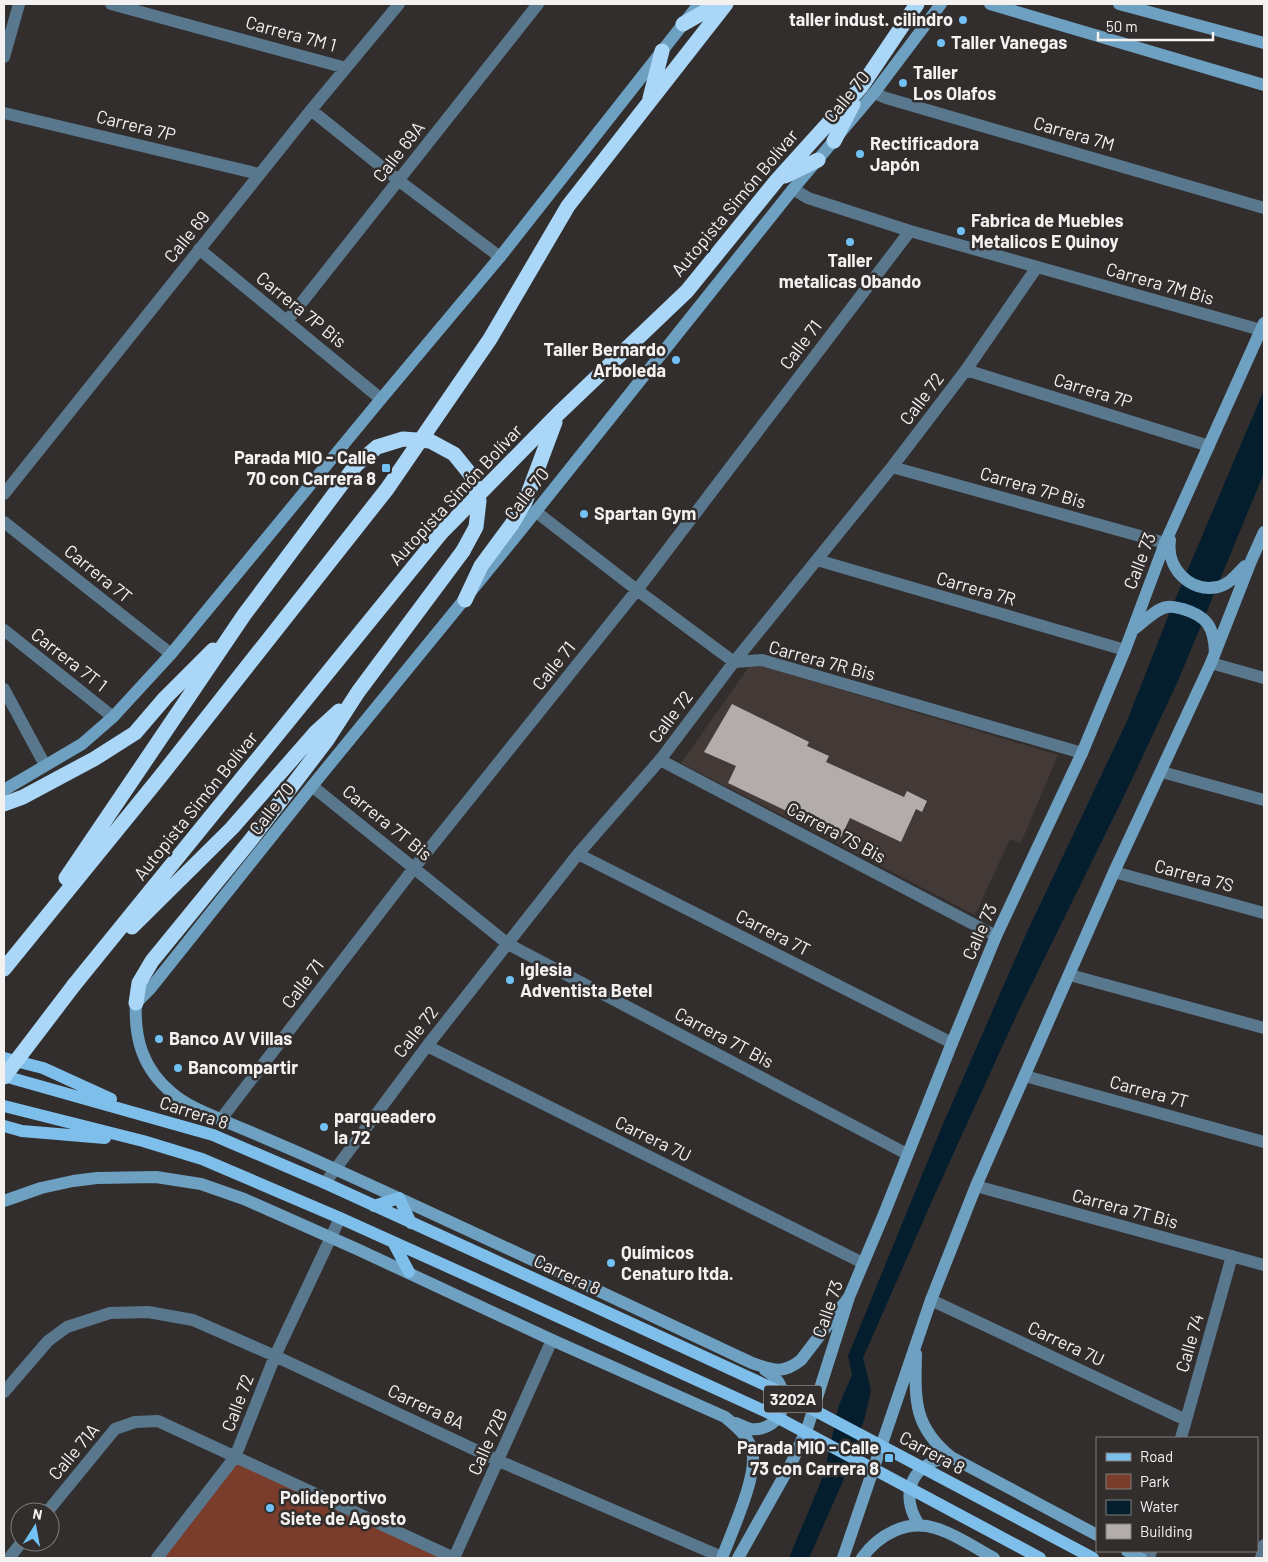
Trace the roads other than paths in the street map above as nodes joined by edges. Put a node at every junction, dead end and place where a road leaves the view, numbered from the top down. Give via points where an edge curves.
1 (19, 4) edge
2 (111, 4) edge
3 (399, 4) edge
4 (538, 4) edge
5 (699, 4) edge
6 (718, 4) edge
7 (726, 4) edge
8 (917, 4) edge
9 (940, 4) edge
10 (990, 4) edge
11 (1120, 4) edge
12 (683, 24) junction
13 (1264, 42) edge
14 (662, 51) junction
15 (4, 57) edge
16 (346, 68) junction
17 (1264, 85) edge
18 (868, 90) junction
19 (648, 103) junction
20 (310, 110) junction
21 (4, 113) edge
22 (834, 141) joint
23 (818, 160) junction
24 (260, 174) junction
25 (398, 180) junction
26 (777, 180) junction
27 (793, 189) junction
28 (1264, 208) edge
29 (910, 231) junction
30 (200, 249) junction
31 (500, 257) junction
32 (1037, 267) junction
33 (287, 321) junction
34 (1263, 327) edge
35 (966, 370) junction
36 (381, 399) junction
37 (558, 414) junction
38 (1209, 446) junction
39 (892, 467) junction
40 (4, 494) edge
41 (535, 511) junction
42 (4, 522) edge
43 (1264, 532) edge
44 (1261, 547) edge
45 (1167, 549) junction
46 (817, 560) junction
47 (1251, 561) junction
48 (637, 590) junction
49 (465, 600) junction
50 (244, 615) junction
51 (4, 630) edge
52 (1132, 631) junction
53 (1125, 650) junction
54 (171, 654) junction
55 (1213, 658) junction
56 (734, 662) junction
57 (1264, 678) edge
58 (4, 689) edge
59 (358, 692) junction
60 (114, 717) junction
61 (1082, 753) junction
62 (660, 760) junction
63 (45, 765) junction
64 (1162, 772) junction
65 (312, 786) junction
66 (4, 790) edge
67 (1264, 800) edge
68 (4, 804) edge
69 (578, 854) junction
70 (414, 868) junction
71 (1114, 872) junction
72 (1264, 913) edge
73 (996, 936) junction
74 (508, 944) junction
75 (20, 948) junction
76 (4, 969) edge
77 (1070, 975) junction
78 (74, 985) junction
79 (136, 1003) junction
80 (1264, 1028) edge
81 (952, 1043) junction
82 (427, 1046) junction
83 (4, 1058) edge
84 (4, 1076) edge
85 (1025, 1076) junction
86 (4, 1106) edge
87 (148, 1116) junction
88 (222, 1119) junction
89 (4, 1126) edge
90 (143, 1141) junction
91 (1264, 1142) edge
92 (907, 1154) junction
93 (335, 1169) junction
94 (325, 1182) junction
95 (976, 1186) junction
96 (398, 1198) junction
97 (4, 1201) edge
98 (374, 1206) junction
99 (340, 1218) junction
100 (411, 1223) junction
101 (330, 1238) junction
102 (393, 1242) junction
103 (1232, 1256) junction
104 (863, 1263) junction
105 (1264, 1265) edge
106 (409, 1272) junction
107 (849, 1297) junction
108 (931, 1300) junction
109 (552, 1340) junction
110 (916, 1343) junction
111 (275, 1356) junction
112 (752, 1362) junction
113 (4, 1392) edge
114 (725, 1417) junction
115 (1186, 1420) junction
116 (1181, 1437) edge
117 (951, 1457) junction
118 (235, 1458) junction
119 (499, 1461) junction
120 (55, 1502) edge
121 (919, 1525) junction
122 (1096, 1534) edge
123 (1264, 1546) edge
124 (1129, 1552) edge
125 (157, 1558) edge
126 (454, 1558) edge
127 (722, 1558) edge
128 (738, 1558) edge
129 (843, 1558) edge
130 (862, 1558) edge
131 (994, 1558) edge
132 (1040, 1558) edge
133 (1093, 1558) edge
134 (1141, 1558) edge
135 (1261, 1558) edge

1 - 15 street
2 - 16 street, Carrera 7M 1
3 - 16 street, Calle 69
4 - 25 street, Calle 69A
5 - 12 street
6 - 12 highway
7 - 19 highway
8 - 18 highway, Autopista Simón Bolívar
9 - 18 street, Calle 70
10 - 17 street
11 - 13 street
12 - 14 street
14 - 19 highway
14 - 31 street
16 - 20 street, Calle 69
18 - 22 highway
18 - 26 highway, Autopista Simón Bolívar
18 - 28 street, Carrera 7M via 886,98
19 - 75 highway via 568,206 490,339 387,490
20 - 24 street, Calle 69
20 - 25 street
21 - 24 street, Carrera 7P
22 - 23 street, Calle 70
23 - 26 highway
23 - 27 street, Calle 70
24 - 30 street, Calle 69
25 - 31 street
25 - 33 street, Calle 69A
26 - 37 highway, Autopista Simón Bolívar via 687,291
27 - 29 street, Carrera 7M Bis via 808,198
27 - 41 street, Calle 70
29 - 32 street, Carrera 7M Bis
29 - 48 street, Calle 71
30 - 33 street, Carrera 7P Bis
30 - 40 street, Calle 69
31 - 36 street
32 - 34 street, Carrera 7M Bis
32 - 35 street, Calle 72
33 - 36 street, Carrera 7P Bis
34 - 38 street, Calle 73
35 - 38 street, Carrera 7P
35 - 39 street, Calle 72
36 - 54 street
37 - 49 highway via 524,502 481,566
37 - 78 highway, Autopista Simón Bolívar via 441,533
38 - 45 street, Calle 73 via 1172,530
39 - 45 street, Carrera 7P Bis
39 - 46 street, Calle 72
41 - 48 street
41 - 49 street, Calle 70
42 - 54 street, Carrera 7T
43 - 44 street
44 - 47 street
45 - 47 street via 1179,575 1206,587 1216,587 1233,579
45 - 52 street, Calle 73
46 - 53 street, Carrera 7R
46 - 56 street, Calle 72
47 - 55 street
48 - 56 street
48 - 70 street, Calle 71
49 - 65 street, Calle 70
50 - 59 highway, bridge via 356,465 377,447 403,439 430,441 454,454 474,483 479,501 476,528 463,551
50 - 68 highway via 135,733 85,764
50 - 75 highway
51 - 60 street, Carrera 7T 1
52 - 53 street, Calle 73
52 - 55 street via 1167,607 1192,612 1206,621 1213,634
53 - 61 street, Calle 73
54 - 60 street
55 - 57 street
55 - 64 street
56 - 61 street, Carrera 7R Bis via 762,660
56 - 62 street, Calle 72
58 - 63 street
59 - 78 highway via 316,732 232,828
59 - 79 highway via 327,740 250,841 152,961 139,983
60 - 63 street via 82,744
61 - 73 street, Calle 73
62 - 69 street, Calle 72
62 - 73 street, Carrera 7S Bis
63 - 66 street
64 - 67 street
64 - 71 street
65 - 70 street, Carrera 7T Bis
65 - 79 street, Calle 70
69 - 74 street, Calle 72
69 - 81 street, Carrera 7T
70 - 74 street, Carrera 7T Bis
70 - 88 street, Calle 71
71 - 72 street, Carrera 7S
71 - 77 street
73 - 81 street, Calle 73
74 - 82 street, Calle 72
74 - 92 street, Carrera 7T Bis
75 - 76 highway
77 - 80 street
77 - 85 street
78 - 84 highway, Autopista Simón Bolívar, bridge
79 - 88 street, Carrera 8 via 137,1036 153,1074 173,1094
81 - 92 street, Calle 73
82 - 93 street, Calle 72
82 - 104 street, Carrera 7U
83 - 87 main road via 43,1068
84 - 87 main road, Carrera 8
85 - 91 street, Carrera 7T
85 - 95 street
86 - 90 main road
87 - 94 main road, Carrera 8 via 213,1135
88 - 93 street, Carrera 8
89 - 90 main road via 22,1131
90 - 99 main road via 202,1159
92 - 104 street, Calle 73
93 - 94 street, Calle 72
93 - 96 street, Carrera 8
94 - 98 main road, Carrera 8
95 - 103 street, Carrera 7T Bis
95 - 108 street
96 - 98 main road
96 - 100 main road
96 - 112 street, Carrera 8
97 - 101 street via 73,1180 156,1177 201,1184 244,1199
98 - 100 main road, Carrera 8
99 - 101 street, Calle 72
99 - 102 main road
100 - 133 main road, Carrera 8 / 3202A, bridge via 776,1390
101 - 106 street
101 - 111 street, Calle 72
102 - 106 main road
102 - 132 main road, 3202A, bridge via 768,1413
103 - 105 street, Carrera 7T Bis
103 - 115 street, Calle 74
104 - 107 street, Calle 73
106 - 109 street
107 - 112 street, Carrera 8 via 794,1366 780,1371
107 - 128 street, Calle 73 via 800,1446
108 - 110 street
108 - 115 street, Carrera 7U
109 - 114 street
109 - 119 street, Calle 72B
110 - 117 street, Carrera 8 via 918,1410 929,1434
110 - 129 street
111 - 113 street, Carrera 8A via 194,1320 148,1312 110,1313 67,1327 48,1341
111 - 118 street, Calle 72
111 - 119 street, Carrera 8A
112 - 114 street via 780,1382 784,1399 779,1415 773,1422 757,1429 749,1429
114 - 127 street via 746,1438 753,1452 754,1468
115 - 116 street, Calle 74
117 - 121 street via 938,1459 916,1474 909,1500
117 - 122 street, Carrera 8
118 - 120 street, Calle 71A via 158,1421 135,1422 115,1430
118 - 125 street, Calle 72
118 - 126 street
119 - 126 street, Calle 72B
119 - 127 street, Carrera 8A
121 - 130 street via 885,1535
121 - 131 street via 936,1528
123 - 135 street
124 - 134 street

